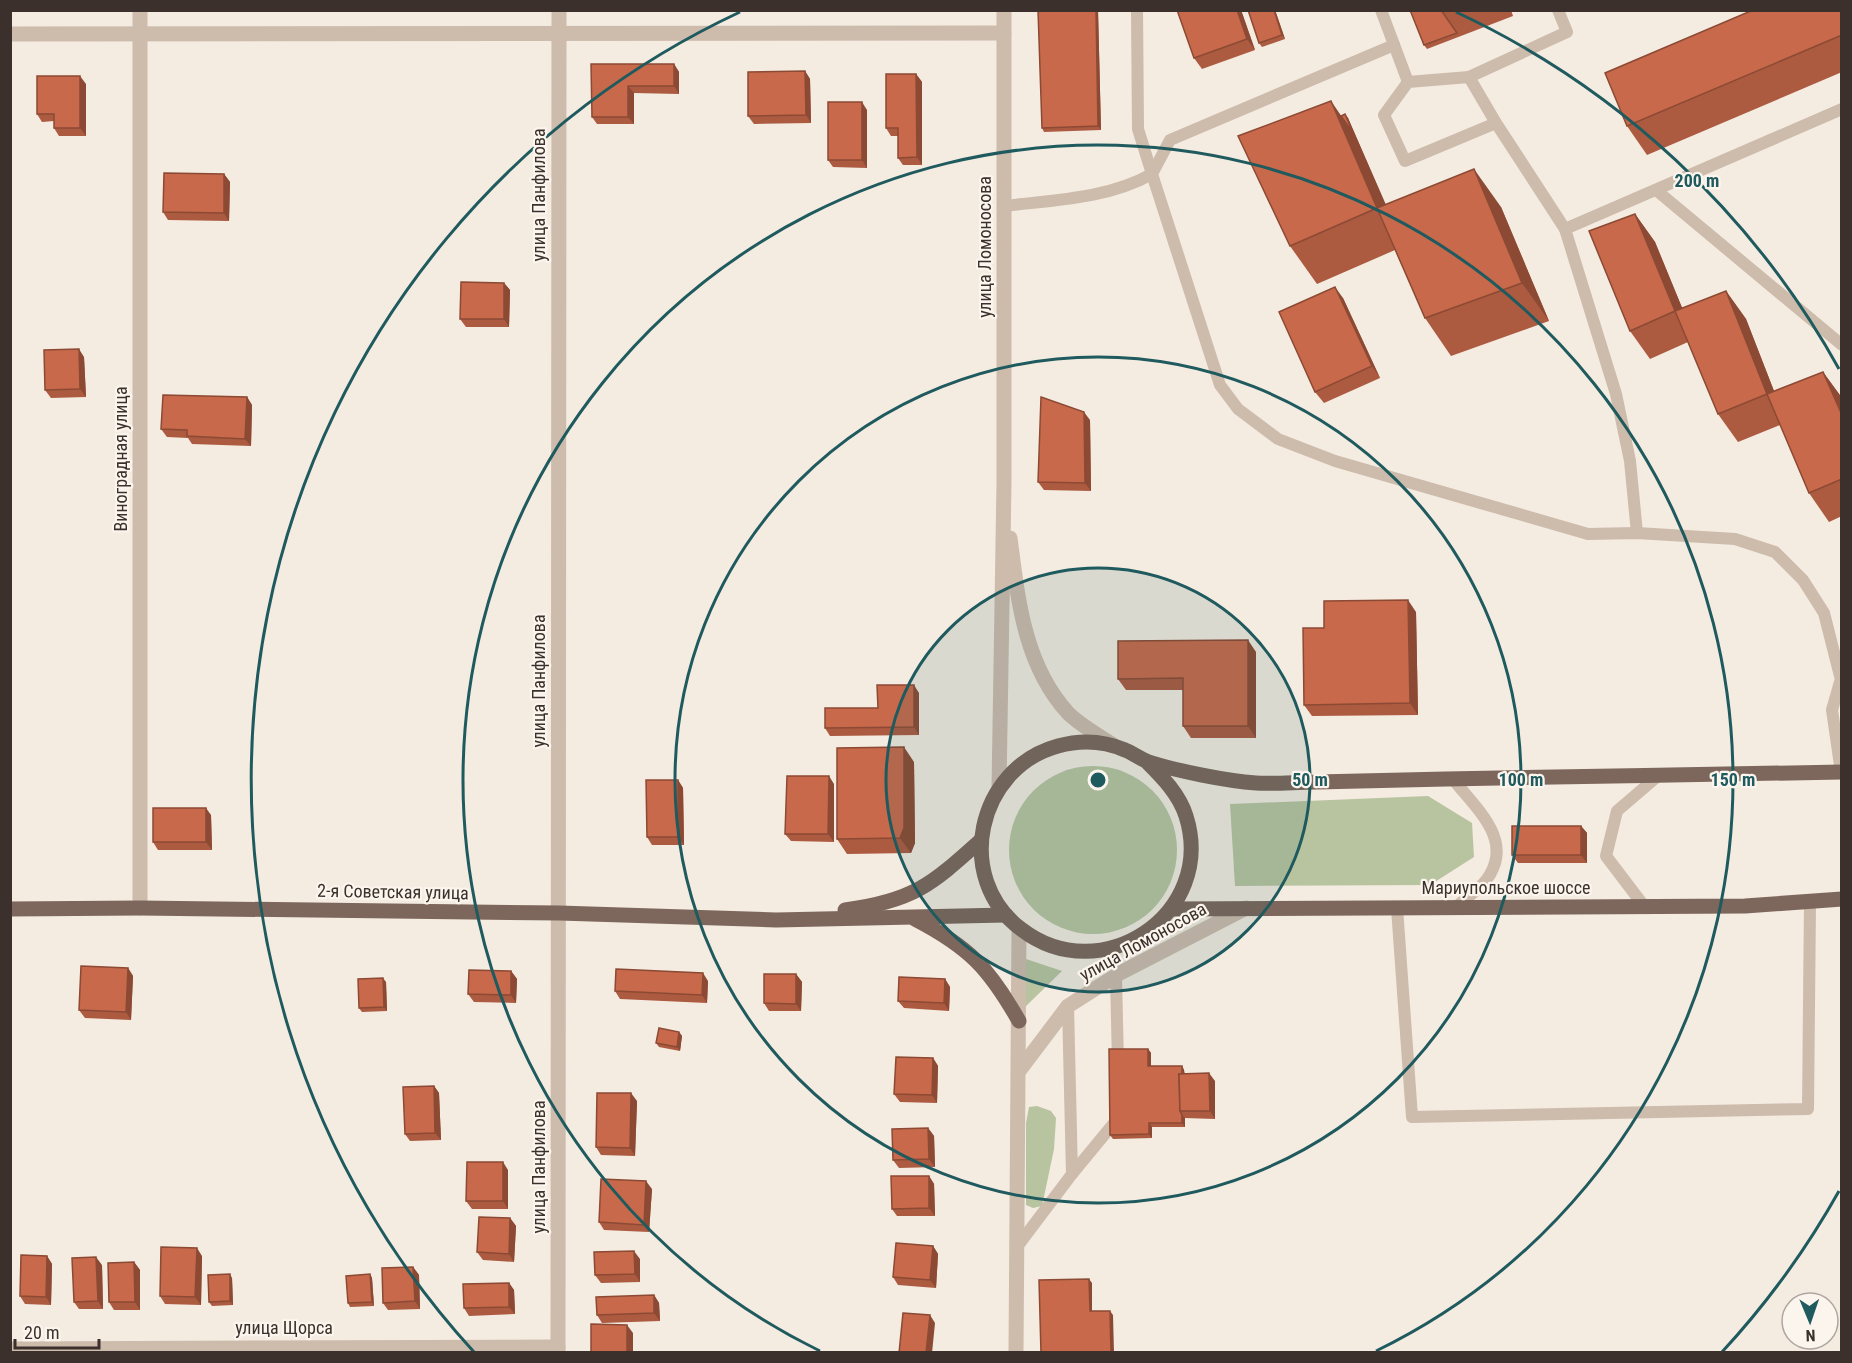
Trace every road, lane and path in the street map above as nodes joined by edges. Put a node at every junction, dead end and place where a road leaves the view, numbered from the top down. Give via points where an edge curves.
1 (140, 10) edge
2 (559, 10) edge
3 (1004, 10) edge
4 (1137, 10) edge
5 (1381, 10) edge
6 (1558, 10) edge
7 (1004, 33) junction
8 (10, 34) edge
9 (140, 34) junction
10 (559, 34) junction
11 (1394, 45) junction
12 (1469, 77) junction
13 (1408, 82) junction
14 (1842, 110) edge
15 (1496, 123) junction
16 (1152, 174) junction
17 (1656, 190) junction
18 (1004, 206) junction
19 (1565, 228) junction
20 (1842, 345) edge
21 (1004, 483) junction
22 (1637, 532) junction
23 (1841, 676) edge
24 (1113, 745) junction
25 (1147, 762) junction
26 (1841, 772) edge
27 (1659, 775) junction
28 (1453, 779) junction
29 (999, 788) junction
30 (981, 841) junction
31 (1842, 899) edge
32 (1810, 901) junction
33 (1644, 906) junction
34 (1456, 907) junction
35 (140, 908) junction
36 (1246, 908) junction
37 (1397, 908) junction
38 (10, 909) edge
39 (1171, 909) junction
40 (559, 913) junction
41 (1006, 915) junction
42 (912, 917) junction
43 (776, 920) junction
44 (1019, 928) junction
45 (1116, 975) junction
46 (1068, 1006) junction
47 (1019, 1021) junction
48 (1019, 1071) junction
49 (1119, 1081) edge
50 (1119, 1105) edge
51 (1072, 1174) junction
52 (1017, 1247) junction
53 (10, 1349) edge
54 (558, 1350) edge
55 (142, 1351) edge
56 (1016, 1353) edge

1 - 9 street, Виноградная улица
2 - 10 street, улица Панфилова
3 - 7 street, улица Ломоносова
4 - 16 lane via 1138,129
5 - 11 lane
6 - 12 lane via 1567,32
7 - 10 street
7 - 18 street, улица Ломоносова
8 - 9 street
9 - 10 street
9 - 35 street, Виноградная улица
10 - 40 street, улица Панфилова
11 - 13 lane
11 - 16 lane via 1170,140
12 - 13 lane
12 - 15 lane
13 - 15 lane via 1384,115 1405,161
14 - 17 lane
15 - 19 lane
16 - 18 lane via 1095,195
16 - 22 lane via 1220,385 1238,410 1278,439 1335,461 1588,534
17 - 19 lane
17 - 20 lane
18 - 21 street, улица Ломоносова
19 - 22 lane via 1616,394 1630,461
21 - 24 street, улица Ломоносова via 1018,599 1033,657 1046,684 1069,714
21 - 29 street, улица Ломоносова
22 - 23 lane via 1735,539 1775,552 1803,579 1824,613
23 - 26 lane via 1832,710
24 - 25 main road
24 - 29 main road via 1077,742 1056,746 1018,766
25 - 28 main road via 1255,783
25 - 39 main road via 1172,787 1186,814 1190,834 1191,857
26 - 27 main road
27 - 28 main road
27 - 33 lane via 1617,811 1606,856
28 - 34 lane via 1496,835 1499,853 1487,879
29 - 30 main road via 985,816
30 - 41 main road via 986,881
30 - 43 main road, 2-я Советская улица via 937,880 904,898
31 - 32 main road, Мариупольское шоссе
32 - 33 main road, Мариупольское шоссе via 1745,906
32 - 37 lane via 1808,1109 1412,1117
33 - 34 main road, Мариупольское шоссе
34 - 37 main road, Мариупольское шоссе
35 - 38 main road, 2-я Советская улица
35 - 40 main road, 2-я Советская улица
36 - 37 main road, Мариупольское шоссе
36 - 39 main road, Мариупольское шоссе
36 - 45 street, улица Ломоносова
39 - 44 main road via 1144,934 1100,950 1069,950 1045,944
40 - 43 main road, 2-я Советская улица
40 - 54 street, улица Панфилова
41 - 42 main road, 2-я Советская улица
41 - 44 main road
42 - 43 main road, 2-я Советская улица
42 - 47 main road, 2-я Советская улица via 970,953 998,984
44 - 47 street
45 - 46 street, улица Ломоносова
45 - 49 lane
46 - 48 street, улица Ломоносова
46 - 51 lane
47 - 48 street
48 - 52 street
50 - 51 lane via 1119,1117
51 - 52 lane
52 - 56 street
53 - 55 street, улица Щорса
54 - 55 street, улица Щорса

